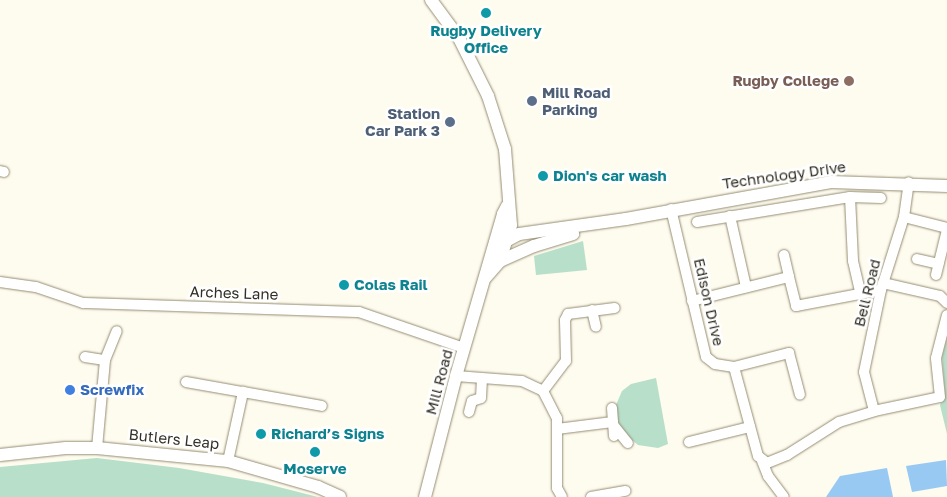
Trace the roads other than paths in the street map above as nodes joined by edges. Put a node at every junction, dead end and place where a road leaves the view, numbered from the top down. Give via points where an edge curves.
1 (432, 0) edge
2 (909, 182) junction
3 (947, 186) edge
4 (850, 198) junction
5 (881, 198) dead end
6 (507, 206) junction
7 (671, 209) junction
8 (730, 216) junction
9 (904, 217) junction
10 (626, 219) junction
11 (697, 222) dead end
12 (515, 229) junction
13 (947, 229) edge
14 (502, 238) junction
15 (536, 245) junction
16 (784, 254) dead end
17 (496, 258) junction
18 (917, 259) dead end
19 (789, 277) junction
20 (0, 282) edge
21 (746, 287) junction
22 (882, 287) junction
23 (860, 292) junction
24 (692, 300) junction
25 (947, 303) edge
26 (615, 308) dead end
27 (592, 310) junction
28 (947, 315) edge
29 (596, 327) dead end
30 (117, 331) dead end
31 (464, 348) junction
32 (86, 357) dead end
33 (105, 360) junction
34 (734, 367) junction
35 (456, 376) junction
36 (482, 380) junction
37 (186, 382) dead end
38 (543, 390) junction
39 (243, 392) junction
40 (800, 395) dead end
41 (322, 406) dead end
42 (612, 408) dead end
43 (874, 411) junction
44 (469, 412) dead end
45 (750, 426) junction
46 (613, 428) junction
47 (557, 429) junction
48 (689, 442) dead end
49 (628, 443) dead end
50 (97, 448) junction
51 (0, 455) edge
52 (228, 461) junction
53 (762, 461) junction
54 (618, 493) edge
55 (557, 496) edge
56 (340, 497) edge
57 (425, 497) edge
58 (591, 497) edge
59 (784, 497) edge

1 - 6 street via 459,38 491,103 504,150
2 - 3 street, Technology Drive
2 - 7 street, Technology Drive via 830,182
2 - 9 street, Bell Road
4 - 5 street
4 - 8 street via 832,198
4 - 23 street via 853,261
6 - 12 street
6 - 14 street
7 - 10 street, Technology Drive
7 - 24 street, Edison Drive
8 - 11 street
8 - 21 street
9 - 13 street
9 - 22 street, Bell Road
10 - 12 street, Technology Drive
10 - 15 street, Technology Drive
12 - 14 street
13 - 18 street via 937,269
14 - 15 street
14 - 17 street
15 - 17 street, Technology Drive
16 - 19 street
17 - 31 street, Mill Road via 486,277
19 - 21 street
19 - 23 street via 796,306
20 - 31 street, Arches Lane via 36,286 83,303 359,312
21 - 24 street
22 - 23 street
22 - 25 street via 940,296
22 - 43 street, Bell Road via 864,372
24 - 34 street, Edison Drive via 706,357 715,364
26 - 27 street
27 - 29 street
27 - 38 street via 568,314 565,320 566,361
28 - 43 street via 936,358 940,397
30 - 33 street
31 - 35 street, Mill Road
32 - 33 street
33 - 50 street
34 - 40 street via 789,353
34 - 45 street
35 - 36 street
35 - 57 street, Mill Road
36 - 38 street via 522,381
36 - 44 street via 481,398 472,401
37 - 39 street
38 - 47 street via 553,406
39 - 41 street
39 - 52 street
42 - 46 street
43 - 53 street via 828,428 787,456 767,463
45 - 48 street
45 - 53 street
46 - 47 street
46 - 49 street
47 - 55 street
50 - 51 street, Butlers Leap
50 - 52 street, Butlers Leap
52 - 56 street, Butlers Leap
53 - 59 street via 768,476
54 - 58 street

